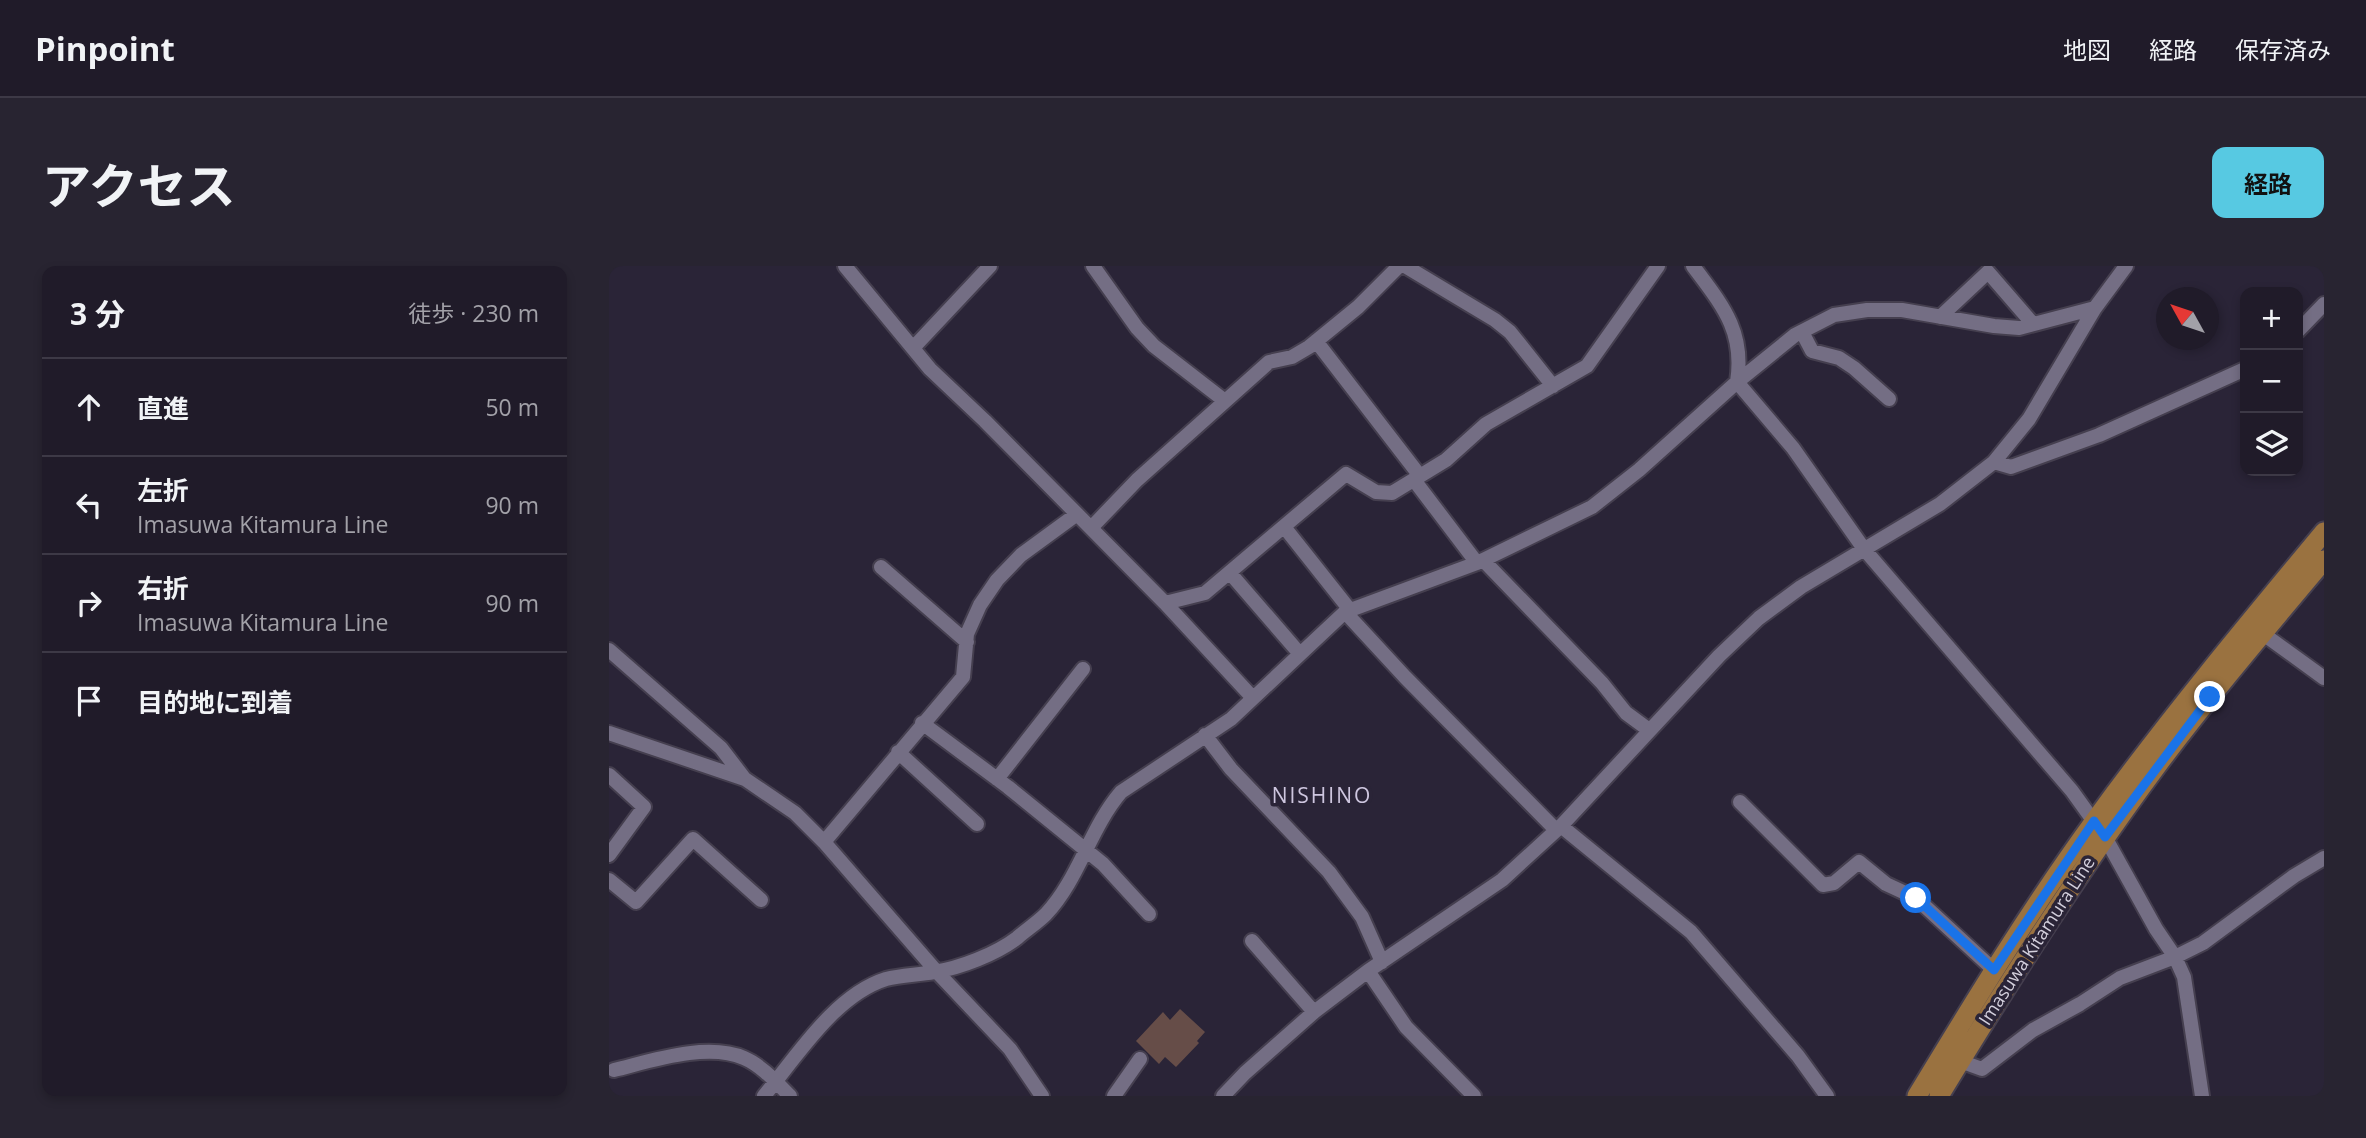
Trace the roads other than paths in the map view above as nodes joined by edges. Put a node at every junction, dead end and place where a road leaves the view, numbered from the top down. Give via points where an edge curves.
1 (845, 266) edge
2 (990, 266) edge
3 (1093, 266) edge
4 (1399, 266) edge
5 (1405, 266) edge
6 (1658, 266) edge
7 (1693, 266) edge
8 (2126, 266) edge
9 (2324, 304) edge
10 (2095, 308) junction
11 (1940, 317) junction
12 (2033, 324) junction
13 (2303, 326) edge
14 (1802, 332) junction
15 (1316, 341) junction
16 (913, 348) junction
17 (2240, 371) edge
18 (1737, 382) junction
19 (1553, 386) junction
20 (1889, 399) dead end
21 (1225, 401) junction
22 (1994, 463) junction
23 (1417, 478) junction
24 (1077, 514) junction
25 (1091, 528) junction
26 (1285, 528) junction
27 (2324, 531) edge
28 (1864, 550) junction
29 (2324, 560) edge
30 (1480, 562) junction
31 (881, 567) dead end
32 (1230, 573) junction
33 (1165, 603) junction
34 (1347, 611) junction
35 (2262, 633) junction
36 (967, 642) junction
37 (609, 650) edge
38 (1300, 654) junction
39 (1083, 669) dead end
40 (2324, 678) edge
41 (1253, 698) junction
42 (922, 723) junction
43 (1649, 730) junction
44 (609, 733) edge
45 (1205, 736) junction
46 (898, 752) junction
47 (609, 775) edge
48 (745, 779) junction
49 (997, 779) junction
50 (1740, 802) dead end
51 (977, 824) dead end
52 (1559, 828) junction
53 (2100, 829) junction
54 (824, 842) junction
55 (1085, 849) junction
56 (609, 855) edge
57 (2324, 858) edge
58 (609, 880) edge
59 (761, 900) dead end
60 (1149, 914) dead end
61 (1252, 941) dead end
62 (2175, 957) junction
63 (1382, 962) junction
64 (1994, 970) junction
65 (1369, 971) junction
66 (937, 972) junction
67 (1314, 1012) junction
68 (1140, 1059) dead end
69 (1960, 1061) junction
70 (611, 1073) edge
71 (776, 1082) junction
72 (764, 1096) edge
73 (790, 1096) edge
74 (1042, 1096) edge
75 (1114, 1096) edge
76 (1223, 1096) edge
77 (1474, 1096) edge
78 (1826, 1096) edge
79 (1917, 1096) edge
80 (1939, 1096) edge
81 (2202, 1096) edge

1 - 16 street
2 - 16 street
3 - 21 street via 1154,346
4 - 15 street
5 - 19 street via 1510,332
6 - 19 street via 1587,366
7 - 18 street via 1737,339
8 - 10 street
9 - 13 street
10 - 12 street
10 - 22 street via 2042,399
11 - 12 street via 1994,326
11 - 12 street via 1988,272
11 - 14 street via 1867,310 1834,315
14 - 18 street
14 - 20 street via 1812,351 1839,358
15 - 21 street via 1292,357 1269,362
15 - 23 street
16 - 24 street
17 - 22 street via 2099,435 2011,467
18 - 28 street via 1793,448
18 - 30 street via 1592,507
19 - 23 street via 1486,425
21 - 25 street
22 - 28 street via 1940,504
23 - 26 street via 1384,493 1346,474
23 - 30 street
24 - 25 street
24 - 36 street via 1021,555 997,580 980,605
25 - 33 street
26 - 32 street
26 - 34 street
27 - 53 main road, Imasuwa Kitamura Line via 2196,685
28 - 43 street via 1759,618
28 - 53 street
29 - 35 main road, Imasuwa Kitamura Line
30 - 34 street
30 - 43 street via 1602,683 1626,713
31 - 36 street
32 - 33 street via 1205,593
32 - 38 street
33 - 41 street
34 - 38 street
34 - 52 street via 1405,677
35 - 40 street
35 - 53 main road, Imasuwa Kitamura Line
36 - 42 street via 963,677
37 - 48 street via 721,748
38 - 41 street
39 - 49 street
41 - 45 street
42 - 46 street
42 - 49 street
43 - 52 street
44 - 48 street
45 - 55 street via 1122,792 1107,808
45 - 63 street via 1329,872 1361,917
46 - 51 street
46 - 54 street
47 - 56 street via 644,807
48 - 54 street via 795,813
49 - 55 street
50 - 64 street via 1823,885 1834,883 1859,862 1886,884 1916,898
52 - 63 street via 1501,880
52 - 78 street via 1691,932 1798,1056
53 - 62 street
53 - 64 main road, Imasuwa Kitamura Line
53 - 69 main road, Imasuwa Kitamura Line via 2056,910
54 - 66 street
55 - 60 street
55 - 66 street via 1046,914 1014,940 965,965
57 - 62 street via 2203,943
58 - 59 street via 636,902 694,839
61 - 67 street
62 - 69 street via 2120,978 2033,1030 1982,1069
62 - 81 street via 2188,996
63 - 65 street
64 - 79 main road, Imasuwa Kitamura Line
65 - 67 street
65 - 77 street via 1406,1027
66 - 71 street via 887,979 866,988 828,1019
66 - 74 street via 1010,1049
67 - 76 street
68 - 75 street
69 - 80 main road, Imasuwa Kitamura Line
70 - 71 street via 674,1056 728,1052 746,1059
71 - 72 street
71 - 73 street

